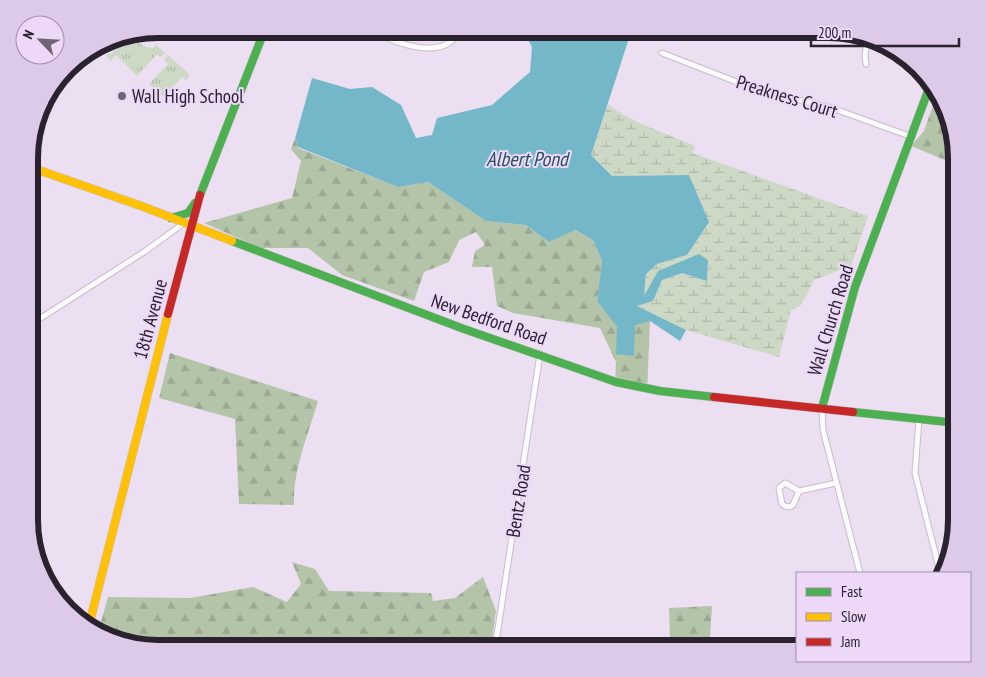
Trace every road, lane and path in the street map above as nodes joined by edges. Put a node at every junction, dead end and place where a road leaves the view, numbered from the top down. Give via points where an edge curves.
1 (261, 38) edge
2 (390, 38) edge
3 (454, 38) edge
4 (867, 45) edge
5 (662, 53) dead end
6 (866, 64) dead end
7 (928, 92) edge
8 (912, 137) junction
9 (38, 169) edge
10 (205, 183) junction
11 (171, 218) junction
12 (188, 225) junction
13 (38, 320) edge
14 (540, 354) junction
15 (822, 408) junction
16 (919, 419) junction
17 (948, 423) edge
18 (836, 483) junction
19 (799, 491) junction
20 (938, 566) edge
21 (860, 572) edge
22 (91, 618) edge
23 (496, 640) edge

1 - 10 street, 18th Avenue
2 - 3 street via 430,49
4 - 6 street
5 - 8 street, Preakness Court via 755,88 832,108
7 - 8 street, Wall Church Road
8 - 15 street, Wall Church Road via 855,287
9 - 11 street, New Bedford Road
10 - 11 street via 192,209
10 - 12 street, 18th Avenue
11 - 12 street, New Bedford Road
12 - 13 street
12 - 14 street, New Bedford Road via 464,329
12 - 22 street, 18th Avenue
14 - 15 street, New Bedford Road via 616,382 642,388
14 - 23 street, Bentz Road
15 - 16 street, New Bedford Road
15 - 18 street, Wall Church Road via 822,424
16 - 17 street, New Bedford Road
16 - 20 street via 915,473
18 - 19 street
18 - 21 street, Wall Church Road
19 - 19 street via 788,483 782,484 779,490 782,504 793,505

